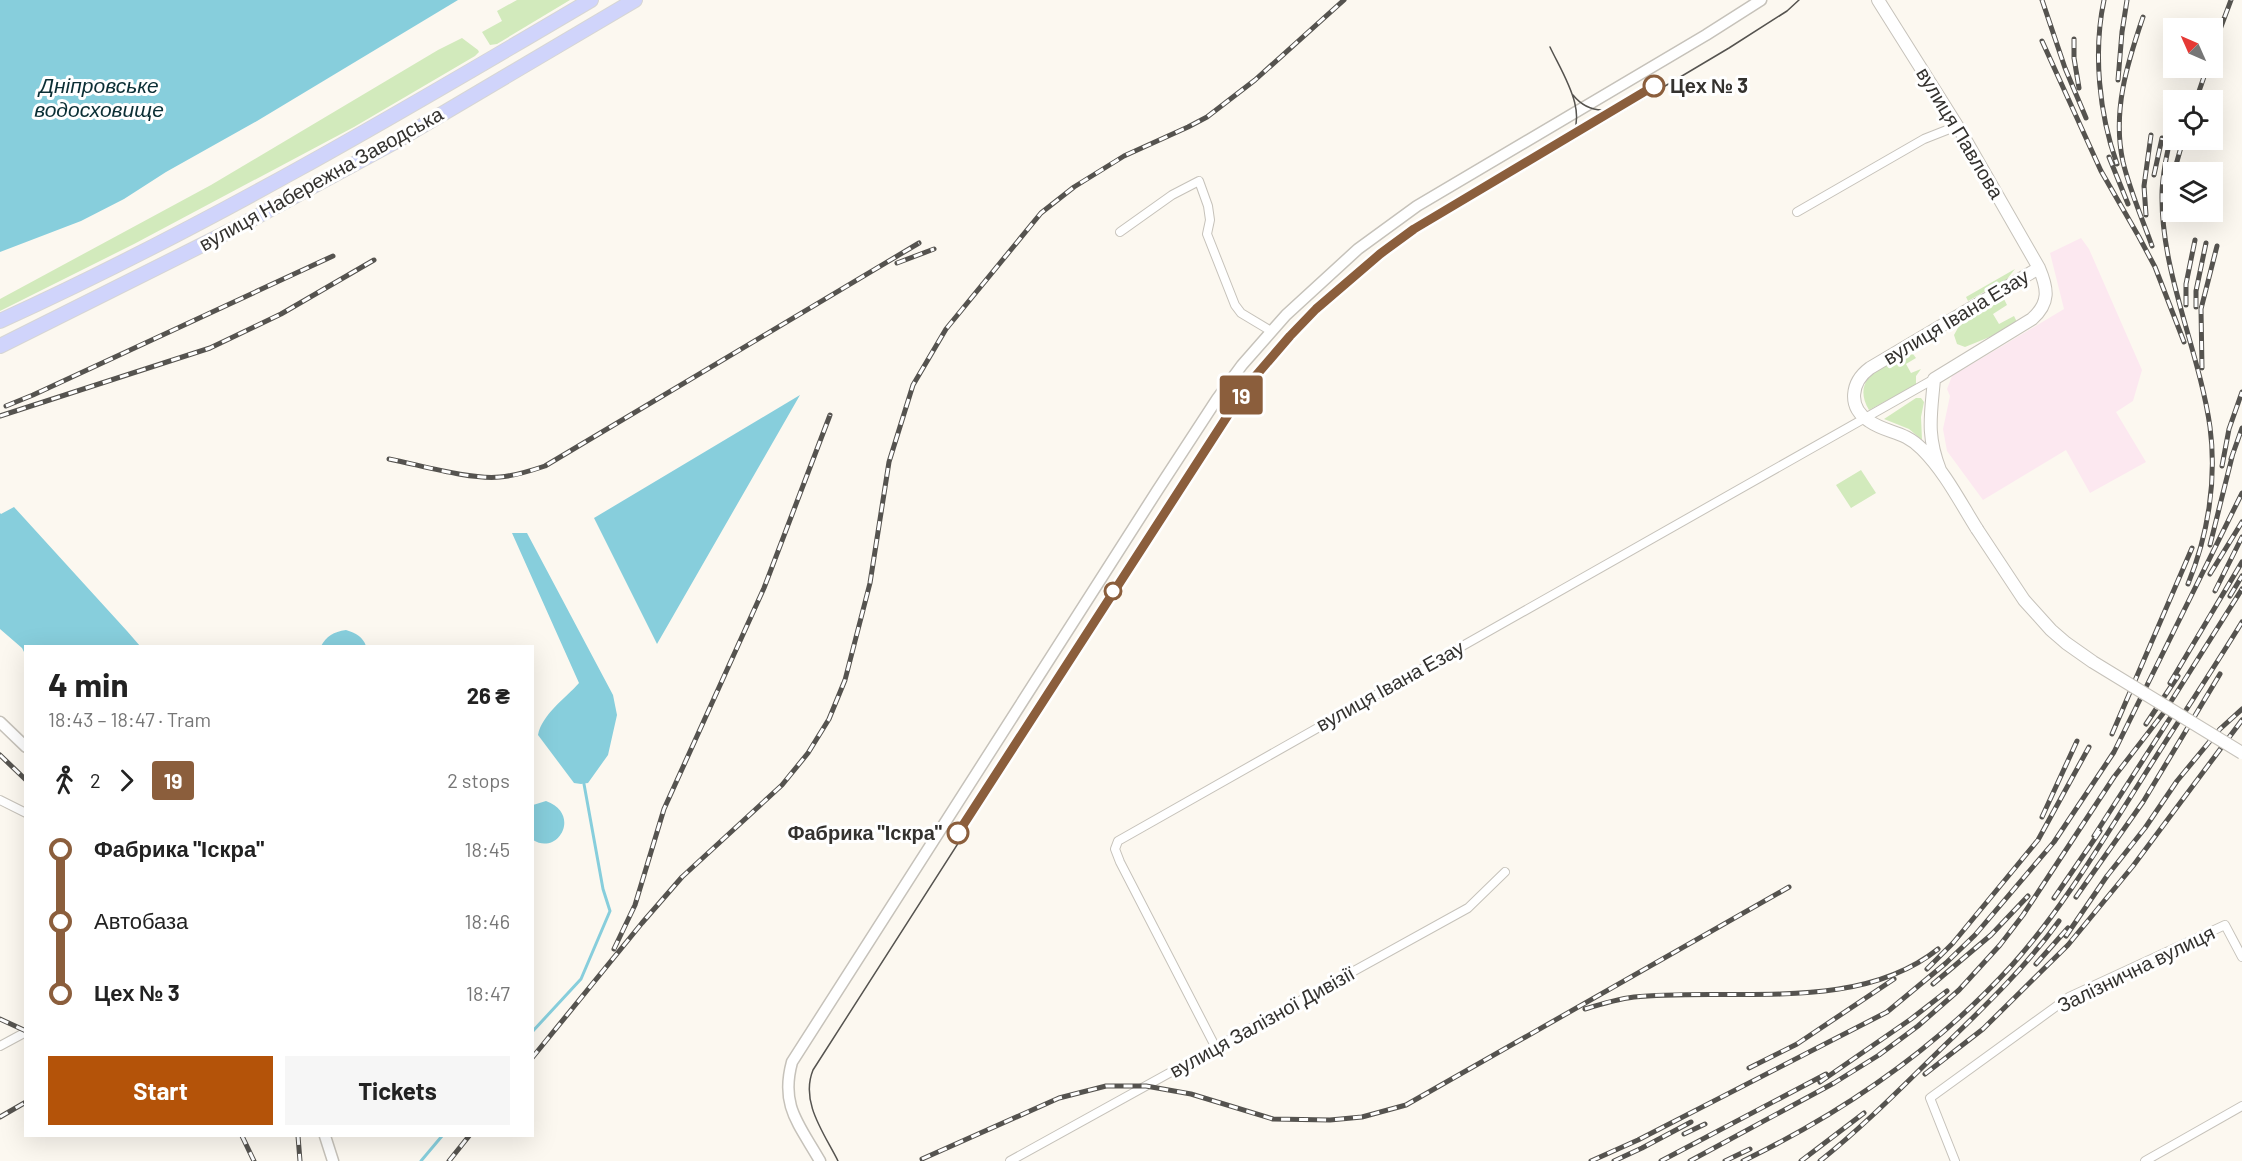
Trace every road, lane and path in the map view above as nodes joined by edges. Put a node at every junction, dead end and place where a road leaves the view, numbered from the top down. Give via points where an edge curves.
1 (591, 0) edge
2 (635, 0) edge
3 (1761, 0) edge
4 (1878, 0) edge
5 (1957, 126) junction
6 (1797, 212) dead end
7 (1120, 232) dead end
8 (2039, 268) junction
9 (0, 321) edge
10 (1271, 331) junction
11 (0, 346) edge
12 (1934, 379) junction
13 (1865, 418) junction
14 (1940, 470) junction
15 (0, 722) edge
16 (24, 745) edge
17 (2242, 753) edge
18 (0, 800) edge
19 (24, 812) edge
20 (1505, 872) dead end
21 (2242, 957) edge
22 (24, 1033) edge
23 (0, 1046) edge
24 (1216, 1048) junction
25 (2242, 1106) edge
26 (325, 1137) edge
27 (333, 1161) edge
28 (820, 1161) edge
29 (1010, 1161) edge
30 (1954, 1161) edge
31 (2145, 1161) edge

1 - 9 main road, вулиця Набережна Заводська via 372,128 221,210
2 - 11 main road, вулиця Набережна Заводська via 373,153 232,230
3 - 10 street via 1417,206 1325,277
4 - 5 main road, вулиця Павлова
5 - 6 street via 1924,138
5 - 8 main road, вулиця Павлова
7 - 10 street via 1199,181 1208,206 1207,234 1235,305 1240,313
8 - 12 main road, вулиця Івана Езау via 2047,295 2039,312
8 - 13 main road, вулиця Івана Езау via 1862,374 1854,392
10 - 28 street via 1217,399 792,1062 787,1092 790,1107
12 - 13 street, вулиця Івана Езау
12 - 14 main road via 1930,434
13 - 14 main road via 1904,435
13 - 24 street, вулиця Івана Езау via 1118,841 1115,849 1120,862
14 - 17 main road, bridge via 2024,600 2050,630 2092,662
15 - 16 street
18 - 19 street
20 - 24 street, вулиця Залізної Дивізії via 1468,908
21 - 30 street, Залізнична вулиця via 2225,925 2069,997 1930,1098
22 - 23 street
24 - 29 street, вулиця Залізної Дивізії
25 - 31 street
26 - 27 street

